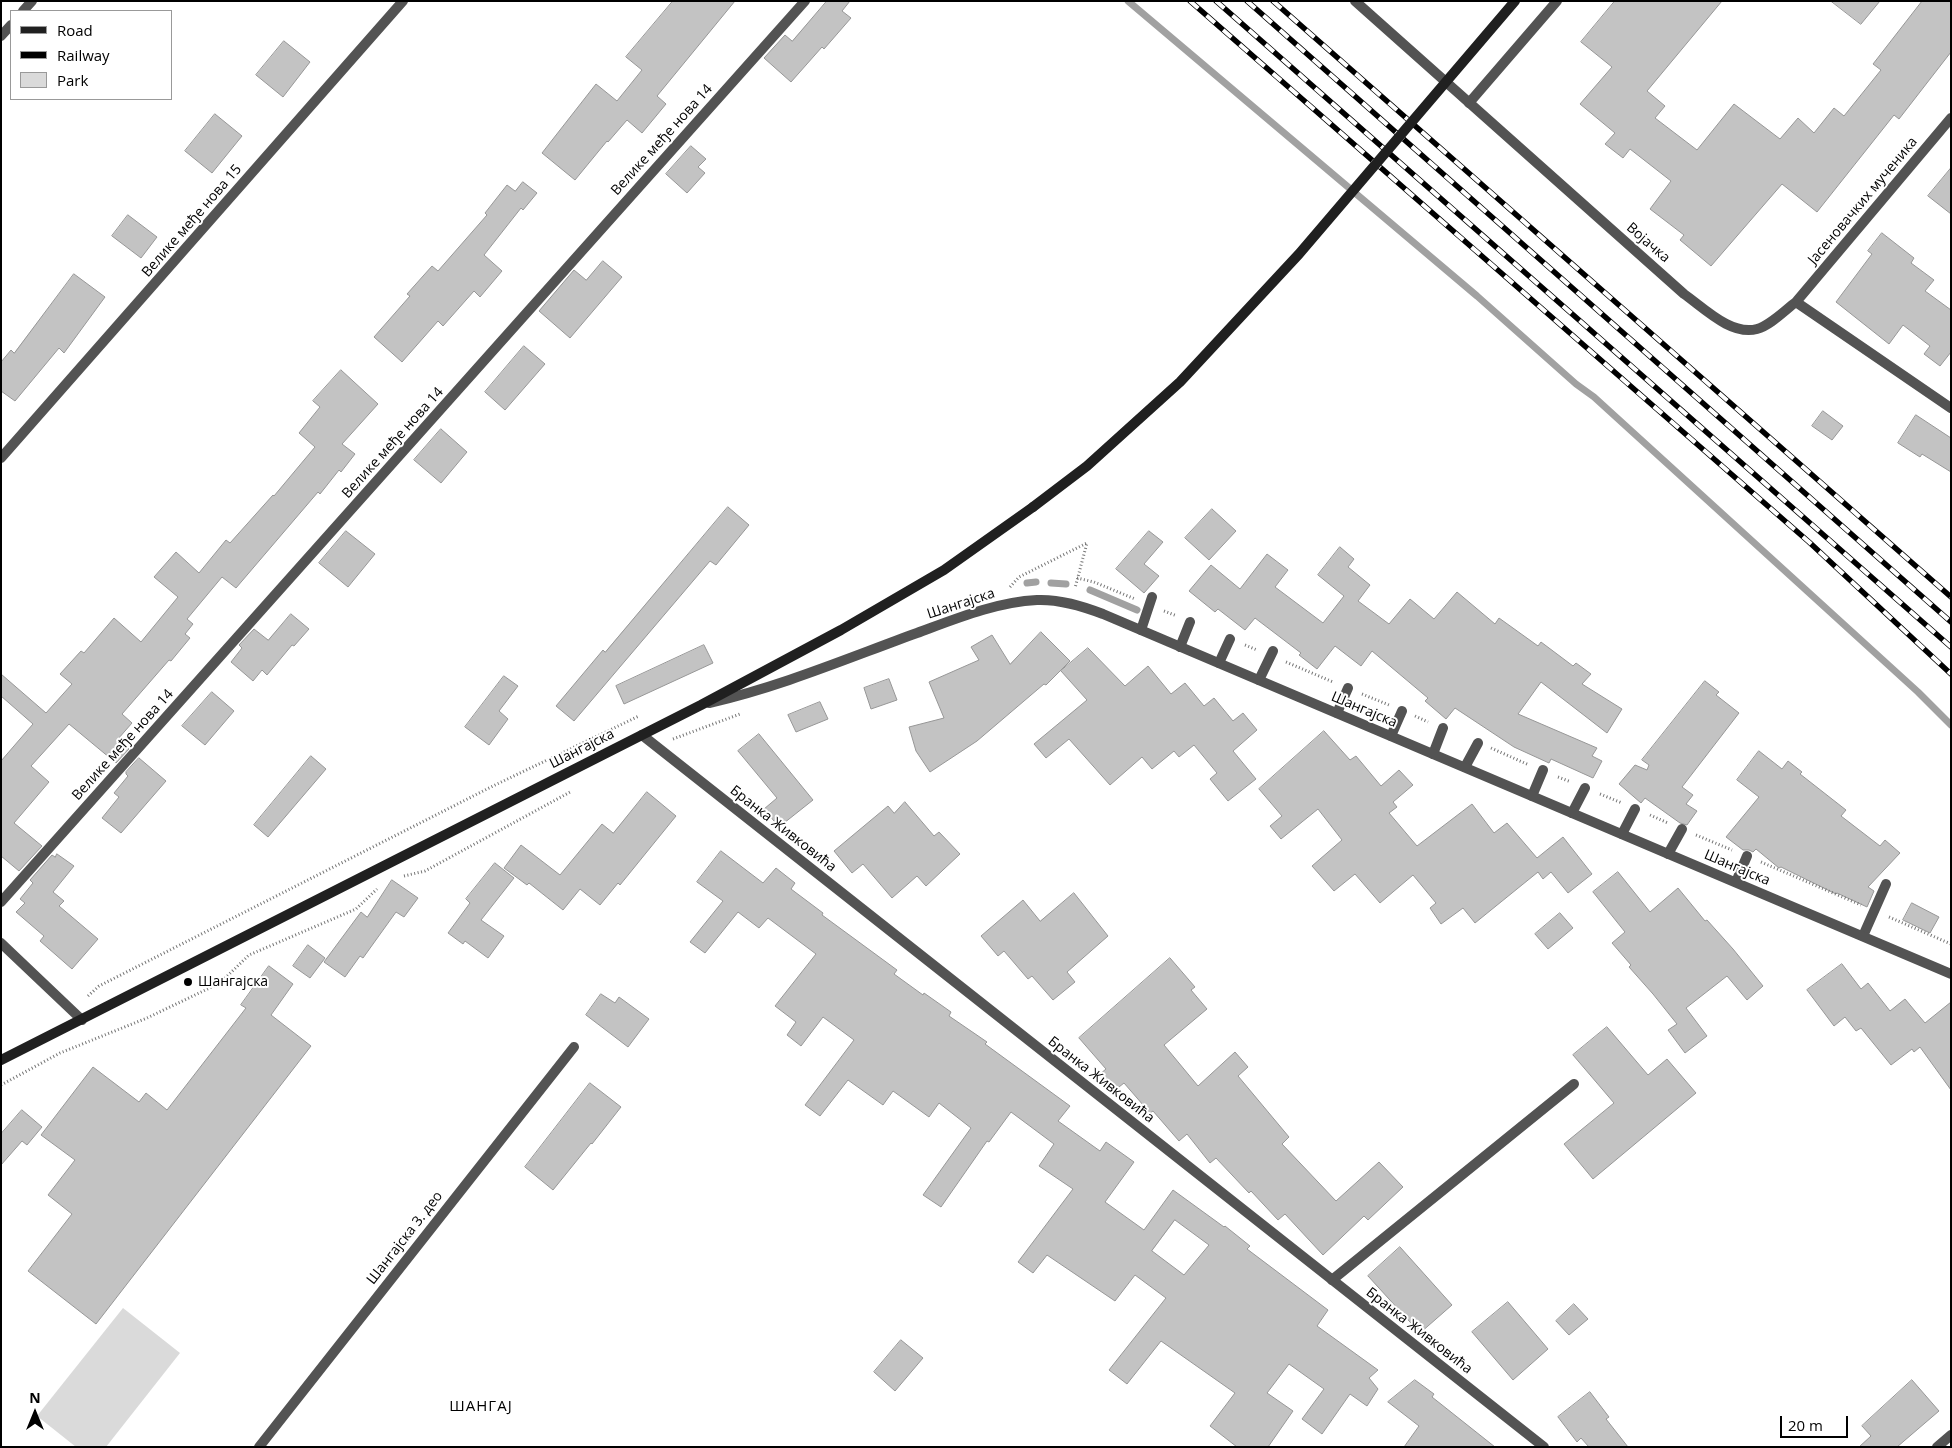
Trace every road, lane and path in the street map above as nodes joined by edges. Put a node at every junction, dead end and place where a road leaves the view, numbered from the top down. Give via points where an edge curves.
1 (403, 1) edge
2 (805, 1) edge
3 (1355, 1) edge
4 (1515, 1) edge
5 (1557, 1) edge
6 (10, 26) edge
7 (1, 36) edge
8 (1469, 103) junction
9 (1951, 118) edge
10 (1796, 302) junction
11 (1951, 408) edge
12 (1, 458) edge
13 (1077, 578) junction
14 (1151, 601) junction
15 (1071, 603) junction
16 (994, 607) junction
17 (1190, 622) joint
18 (1141, 630) junction
19 (1230, 639) joint
20 (1180, 647) junction
21 (1271, 653) junction
22 (1219, 663) junction
23 (1259, 680) junction
24 (1348, 688) junction
25 (701, 705) junction
26 (1402, 711) junction
27 (747, 712) dead end
28 (1337, 713) junction
29 (643, 714) dead end
30 (1443, 728) joint
31 (642, 735) junction
32 (1391, 736) junction
33 (1478, 743) joint
34 (656, 746) junction
35 (1433, 754) junction
36 (1465, 767) junction
37 (1543, 770) junction
38 (1585, 788) junction
39 (574, 790) dead end
40 (1532, 796) junction
41 (1635, 809) junction
42 (1572, 813) junction
43 (1682, 829) junction
44 (1622, 834) junction
45 (1668, 854) junction
46 (1747, 856) junction
47 (402, 876) dead end
48 (1736, 882) junction
49 (1886, 884) dead end
50 (380, 886) dead end
51 (1, 902) edge
52 (1874, 911) junction
53 (1863, 936) junction
54 (1, 943) edge
55 (1951, 944) edge
56 (1951, 974) edge
57 (73, 1009) junction
58 (82, 1020) junction
59 (574, 1047) dead end
60 (1, 1060) edge
61 (1574, 1084) dead end
62 (1, 1085) edge
63 (1332, 1280) junction
64 (1951, 1435) edge
65 (259, 1447) edge
66 (1544, 1447) edge
67 (1937, 1447) edge

1 - 12 street, Велике међе нова 15
2 - 51 street, Велике међе нова 14
3 - 8 street, Војачка
4 - 25 main road, bridge via 1299,254 1180,382 1087,466 944,570 842,630
5 - 8 street
6 - 7 street
8 - 10 street, Војачка via 1684,294 1715,316 1742,329 1758,328
9 - 10 street, Јасеновачких мученика
10 - 11 street
13 - 14 path
13 - 15 path
13 - 16 path via 1087,543 1019,577
14 - 17 path
14 - 18 street
15 - 16 street, Шангајска via 1038,600
15 - 18 street, Шангајска
16 - 25 street, Шангајска via 764,689
17 - 20 street
18 - 20 street, Шангајска
19 - 21 path
19 - 22 street
20 - 22 street, Шангајска
21 - 23 street
21 - 24 path
22 - 23 street, Шангајска
23 - 28 street, Шангајска
24 - 26 path
24 - 28 street
25 - 31 main road, Шангајска
26 - 30 path
26 - 32 street
27 - 34 path
28 - 32 street, Шангајска
29 - 57 path via 493,786 99,986
30 - 35 street
31 - 34 street, Бранка Живковића
31 - 58 main road, Шангајска
32 - 35 street, Шангајска
33 - 36 street
33 - 37 path
34 - 63 street, Бранка Живковића
35 - 36 street, Шангајска
36 - 40 street, Шангајска
37 - 38 path
37 - 40 street
38 - 41 path
38 - 42 street
39 - 47 path via 425,871
40 - 42 street, Шангајска
41 - 43 path
41 - 44 street
42 - 44 street, Шангајска
43 - 45 street
43 - 46 path
44 - 45 street, Шангајска
45 - 48 street, Шангајска
46 - 48 street
46 - 52 path
48 - 53 street, Шангајска
49 - 52 street
50 - 62 path via 356,909 249,955 220,983 147,1018 60,1053
52 - 53 street
52 - 55 path
53 - 56 street, Шангајска
54 - 57 street
57 - 58 street
58 - 60 main road, Шангајска
59 - 65 street, Шангајска 3. део
61 - 63 street
63 - 66 street, Бранка Живковића
64 - 67 street

